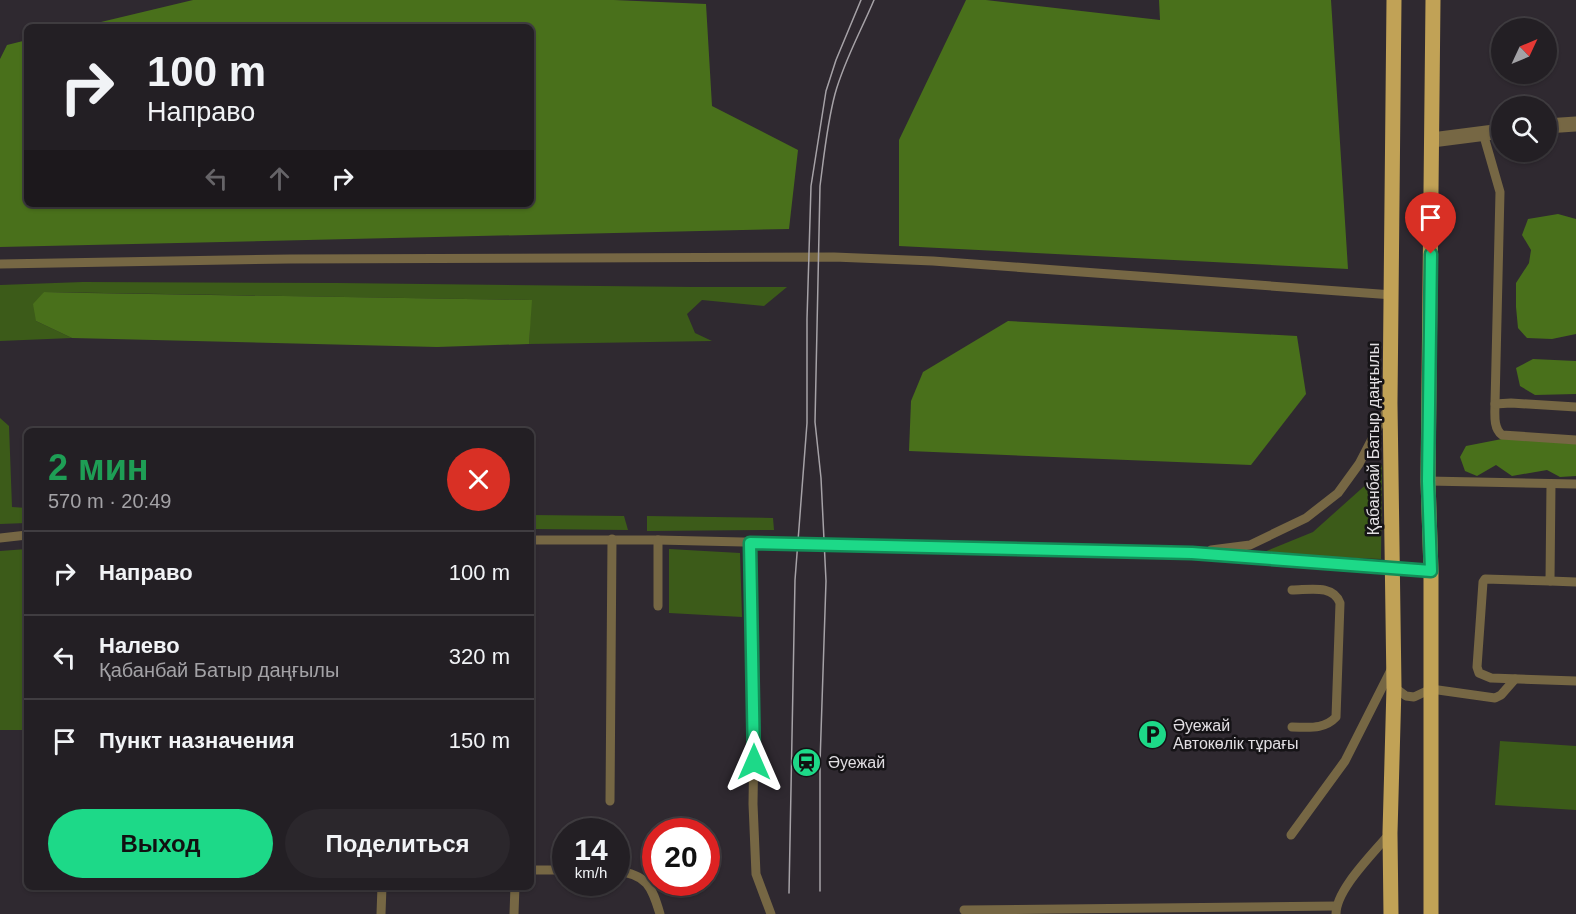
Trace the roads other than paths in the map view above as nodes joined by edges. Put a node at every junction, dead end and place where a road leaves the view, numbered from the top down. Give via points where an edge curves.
1 (1394, 0) edge
2 (1433, 0) edge
3 (1576, 124) edge
4 (1557, 125) edge
5 (1491, 133) edge
6 (1483, 134) junction
7 (1432, 140) junction
8 (0, 264) edge
9 (1392, 295) junction
10 (1390, 403) junction
11 (1495, 404) junction
12 (1576, 408) edge
13 (1576, 440) edge
14 (1428, 481) junction
15 (1551, 484) junction
16 (1576, 484) edge
17 (24, 535) edge
18 (0, 538) edge
19 (612, 539) junction
20 (534, 540) edge
21 (658, 540) junction
22 (750, 543) junction
23 (1192, 553) junction
24 (1391, 568) junction
25 (1431, 571) junction
26 (1550, 581) junction
27 (1576, 582) edge
28 (1292, 590) dead end
29 (658, 606) dead end
30 (1393, 665) junction
31 (1515, 679) junction
32 (1576, 681) edge
33 (1394, 687) junction
34 (1431, 689) junction
35 (1292, 727) dead end
36 (609, 801) dead end
37 (1390, 833) junction
38 (1291, 835) dead end
39 (534, 870) edge
40 (552, 870) edge
41 (630, 873) edge
42 (382, 890) edge
43 (515, 890) edge
44 (964, 910) dead end
45 (1336, 910) edge
46 (381, 914) edge
47 (514, 914) edge
48 (660, 914) edge
49 (771, 914) edge
50 (1391, 914) edge
51 (1431, 914) edge

1 - 9 main road, Қабанбай Батыр даңғылы
2 - 7 main road
3 - 4 street
5 - 6 street
6 - 7 street
6 - 11 lane via 1500,192
7 - 14 main road
8 - 9 lane via 834,257
9 - 10 main road, Қабанбай Батыр даңғылы
10 - 23 lane via 1359,464 1338,493 1306,518 1250,544
10 - 24 main road, Қабанбай Батыр даңғылы
11 - 12 lane
11 - 13 lane via 1496,427 1502,435
14 - 15 lane
14 - 25 main road
15 - 16 lane
15 - 26 lane
17 - 18 lane
19 - 20 lane
19 - 21 lane
19 - 36 lane
21 - 22 lane
21 - 29 lane
22 - 23 lane
22 - 49 lane via 756,874
23 - 24 lane
24 - 25 lane
24 - 30 main road, Қабанбай Батыр даңғылы
25 - 34 main road
26 - 27 lane
26 - 31 lane via 1490,577 1483,582 1477,667 1484,676
28 - 35 lane via 1328,590 1340,603 1336,717 1322,727
30 - 33 main road, Қабанбай Батыр даңғылы
30 - 38 lane via 1345,761
31 - 32 lane
31 - 34 lane via 1495,698
33 - 34 lane via 1414,697
33 - 37 main road, Қабанбай Батыр даңғылы
34 - 51 main road
37 - 45 lane via 1347,886
37 - 50 main road, Қабанбай Батыр даңғылы
39 - 40 lane
41 - 48 lane via 654,891
42 - 46 lane
43 - 47 lane
44 - 45 lane

